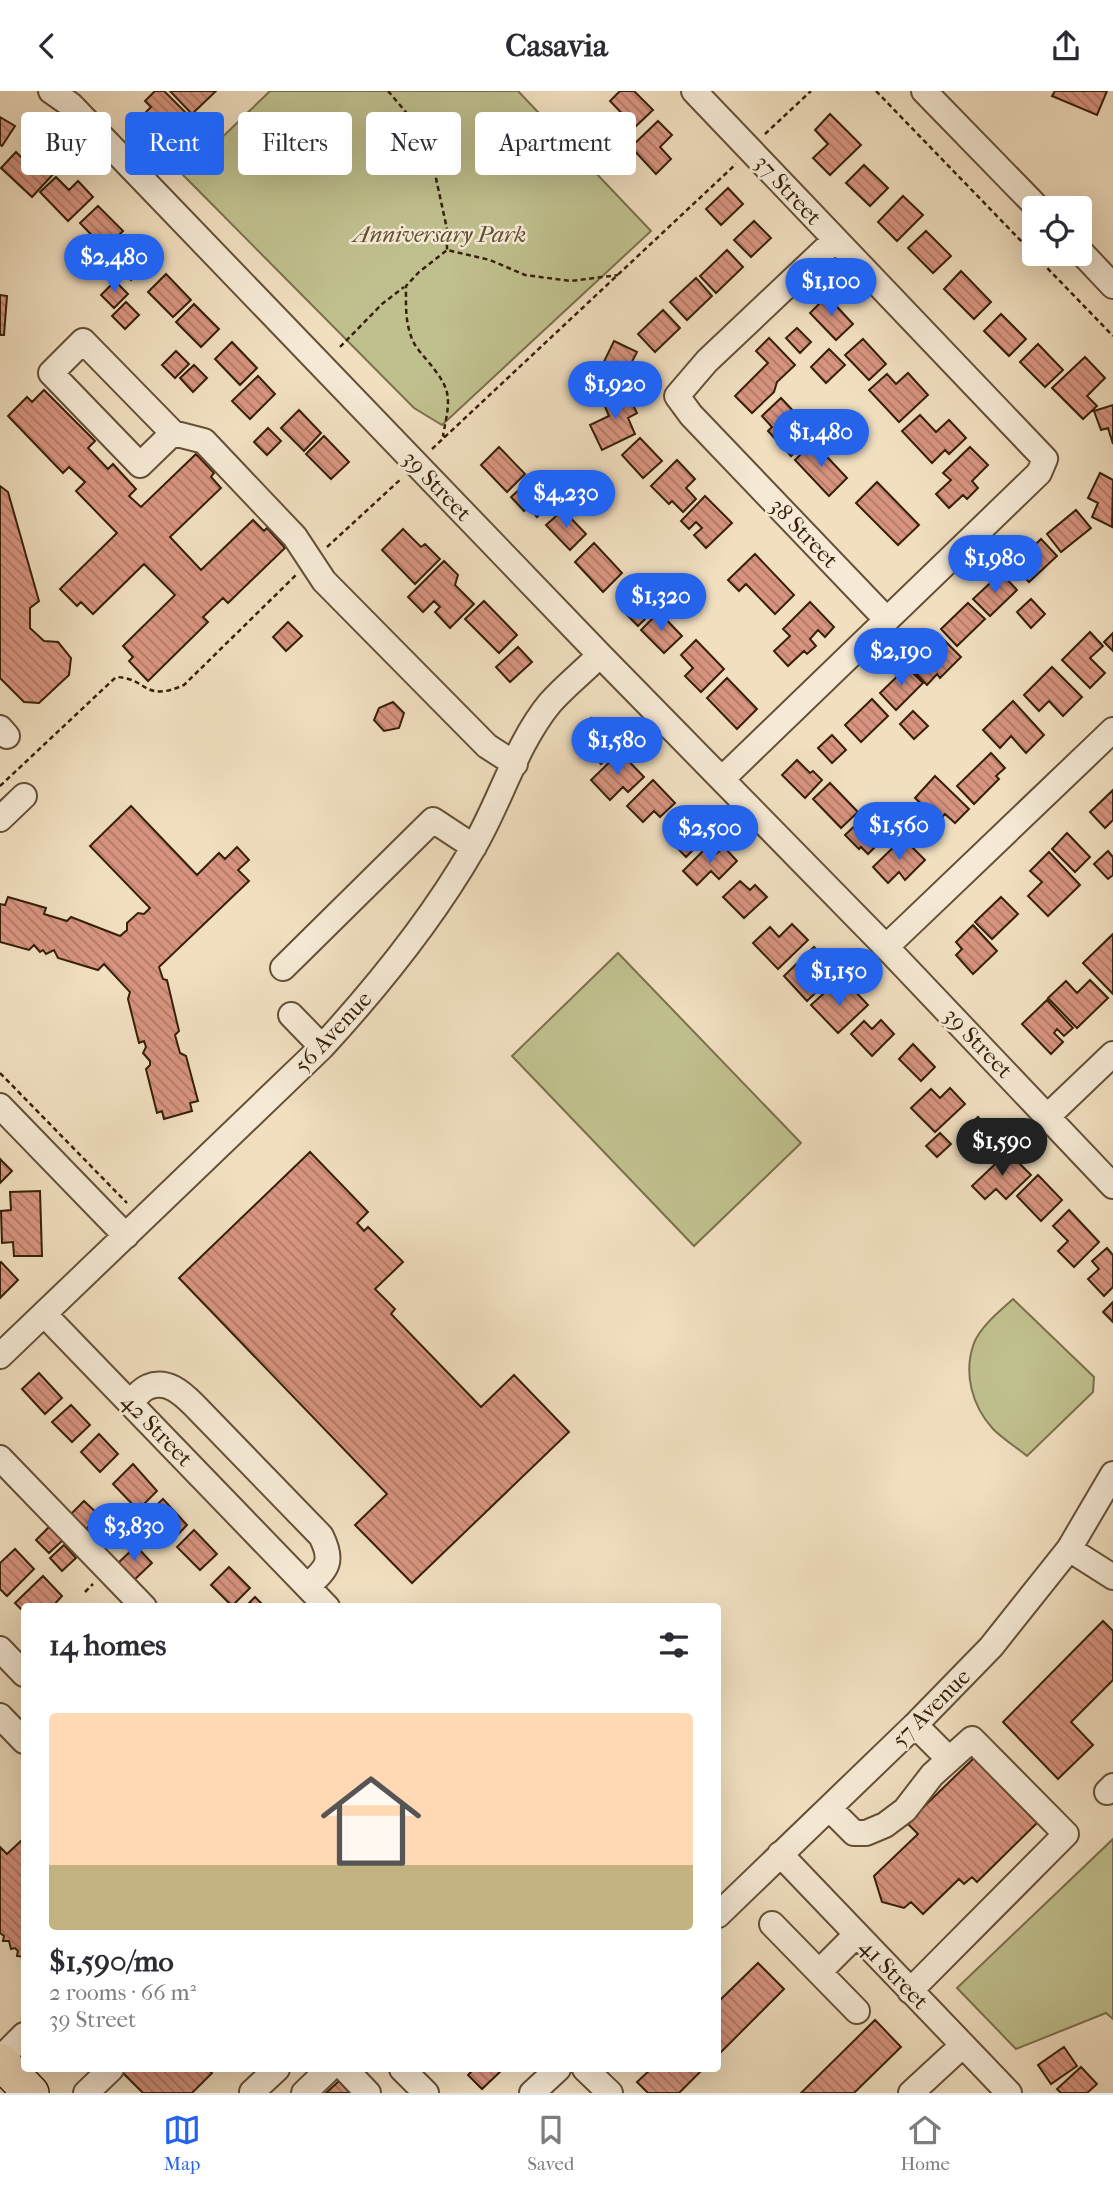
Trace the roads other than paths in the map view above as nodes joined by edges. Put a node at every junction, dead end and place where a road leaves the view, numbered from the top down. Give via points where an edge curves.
1 (51, 91) edge
2 (694, 91) edge
3 (925, 91) edge
4 (79, 98) edge
5 (1026, 196) edge
6 (835, 240) junction
7 (1092, 264) edge
8 (1113, 286) edge
9 (173, 433) junction
10 (887, 620) junction
11 (600, 655) junction
12 (1113, 730) edge
13 (515, 764) junction
14 (723, 778) junction
15 (24, 796) dead end
16 (0, 819) edge
17 (474, 847) junction
18 (886, 947) junction
19 (283, 968) dead end
20 (291, 1014) dead end
21 (322, 1047) junction
22 (1113, 1054) edge
23 (0, 1107) edge
24 (1048, 1116) junction
25 (1113, 1186) edge
26 (125, 1235) junction
27 (44, 1314) junction
28 (0, 1356) edge
29 (130, 1402) junction
30 (0, 1458) edge
31 (1113, 1474) edge
32 (1069, 1549) junction
33 (1113, 1577) edge
34 (308, 1586) junction
35 (140, 1603) edge
36 (323, 1603) edge
37 (0, 1649) edge
38 (21, 1671) edge
39 (0, 1716) edge
40 (915, 1725) junction
41 (21, 1738) edge
42 (948, 1758) junction
43 (829, 1808) junction
44 (780, 1854) junction
45 (721, 1912) edge
46 (772, 1924) dead end
47 (856, 1935) junction
48 (818, 1972) junction
49 (910, 1991) junction
50 (857, 2011) dead end
51 (21, 2038) edge
52 (963, 2045) junction
53 (0, 2060) edge
54 (274, 2072) edge
55 (326, 2072) edge
56 (348, 2072) edge
57 (405, 2072) edge
58 (555, 2072) edge
59 (588, 2072) edge
60 (252, 2092) edge
61 (31, 2093) edge
62 (304, 2093) edge
63 (368, 2093) edge
64 (426, 2093) edge
65 (532, 2093) edge
66 (610, 2093) edge
67 (911, 2093) edge
68 (1009, 2093) edge

1 - 4 street, 39 Street
2 - 6 street, 37 Street
3 - 5 street
4 - 11 street, 39 Street
6 - 10 street, 38 Street via 707,361 677,396
6 - 10 street, 37 Street via 1045,459 1040,473
7 - 8 street
9 - 9 street via 83,341 51,373 140,465
9 - 13 street via 204,441 296,537 324,581 487,746
10 - 14 street
11 - 13 street, 56 Avenue via 550,703
11 - 14 street, 39 Street
12 - 18 street
13 - 17 street, 56 Avenue
14 - 18 street, 39 Street
15 - 16 street
17 - 19 street via 433,820
17 - 21 street, 56 Avenue via 404,951
18 - 24 street, 39 Street
20 - 21 street
21 - 26 street, 56 Avenue
22 - 24 street
23 - 26 street
24 - 25 street, 39 Street
26 - 27 street, 56 Avenue
27 - 28 street, 56 Avenue
27 - 29 street, 42 Street
29 - 34 street, 42 Street
29 - 34 street via 148,1386 170,1385 183,1393 321,1536 328,1562
30 - 35 street
31 - 32 street, 57 Avenue
32 - 33 street
32 - 40 street, 57 Avenue via 992,1647
34 - 36 street, 42 Street
37 - 38 street
39 - 41 street
40 - 42 street
40 - 43 street, 57 Avenue
42 - 43 street via 905,1809 866,1833 854,1833
42 - 49 street via 972,1739 1066,1834
43 - 44 street, 57 Avenue
44 - 45 street, 57 Avenue
44 - 47 street, 41 Street
46 - 48 street
47 - 48 street
47 - 49 street, 41 Street
48 - 50 street
49 - 52 street, 41 Street
51 - 53 street
52 - 67 street
52 - 68 street, 41 Street
53 - 61 highway
54 - 60 street
55 - 62 street
56 - 63 street
57 - 64 street
58 - 65 street
59 - 66 street

